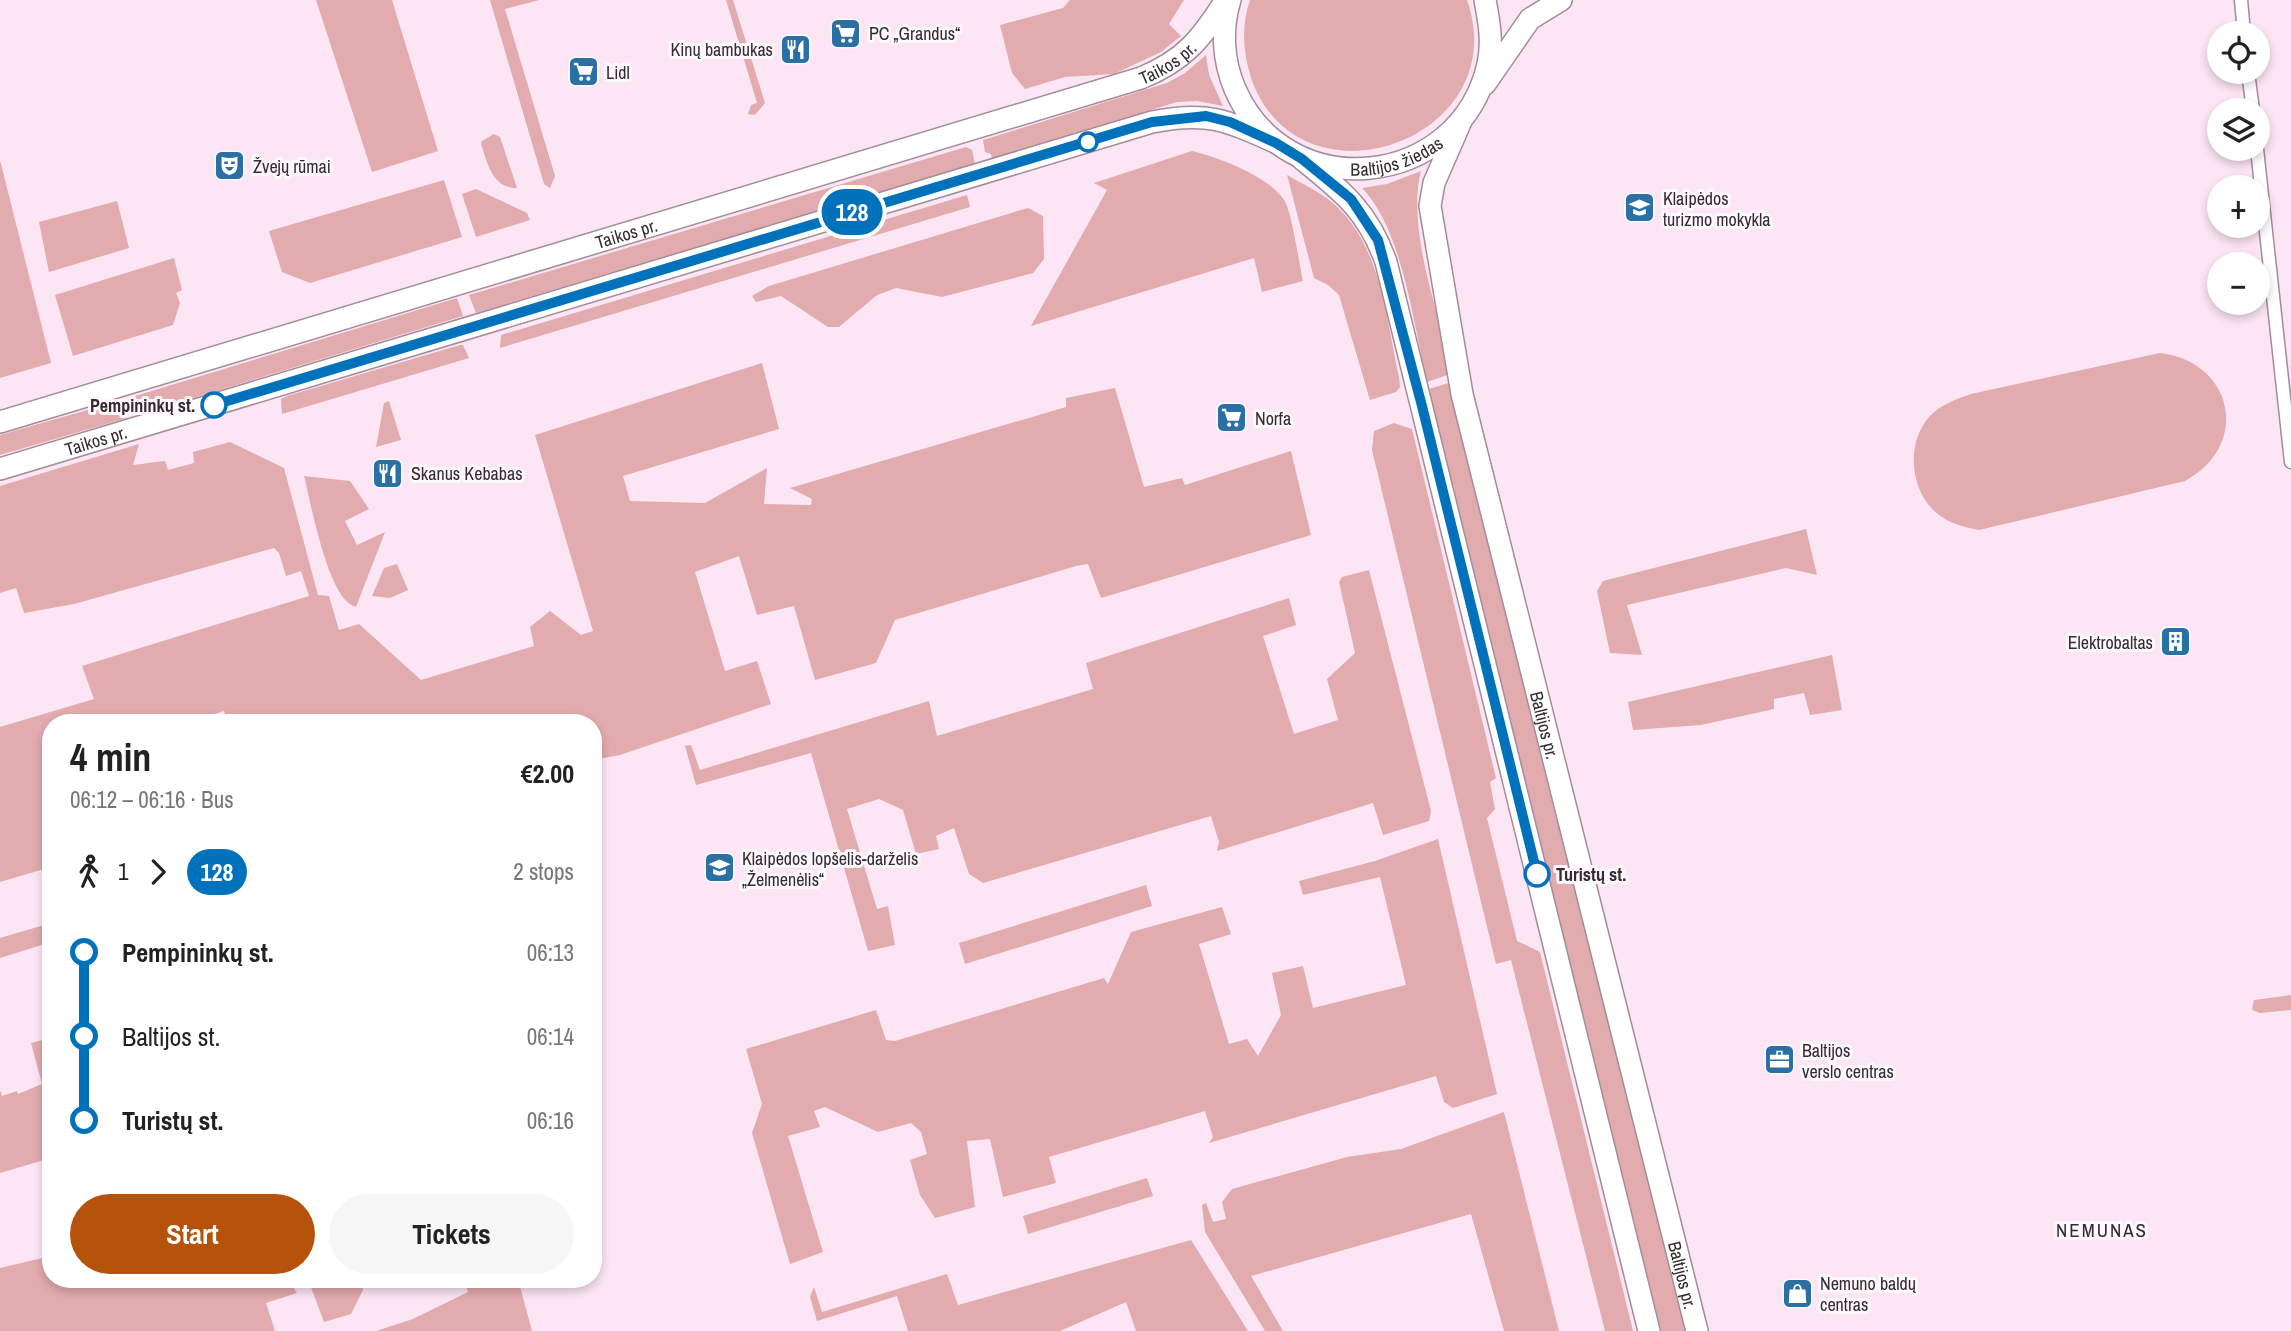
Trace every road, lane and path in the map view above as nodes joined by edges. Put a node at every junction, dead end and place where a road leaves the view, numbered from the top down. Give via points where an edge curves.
1 (1228, 0) edge
2 (1485, 0) edge
3 (1561, 0) edge
4 (2241, 0) edge
5 (2243, 21) edge
6 (1478, 94) junction
7 (1461, 121) junction
8 (1276, 143) junction
9 (1302, 159) junction
10 (2258, 161) edge
11 (0, 422) edge
12 (2291, 462) edge
13 (0, 469) edge
14 (1649, 1331) edge
15 (1697, 1331) edge

1 - 8 main road, Baltijos žiedas via 1225,45 1232,82 1250,116
1 - 11 main road, Taikos pr. via 1177,61 1141,78
2 - 6 main road, Baltijos žiedas via 1491,29 1488,62
3 - 6 main road via 1542,10 1517,34
4 - 5 street
6 - 7 main road, Baltijos žiedas
7 - 9 main road, Baltijos žiedas via 1436,145 1379,168 1330,167
7 - 15 main road, Baltijos pr. via 1434,183 1430,206 1462,394
8 - 9 main road, Baltijos žiedas
8 - 13 main road, Taikos pr. via 1206,116 1152,122
9 - 14 main road via 1351,199 1368,220 1386,262
10 - 12 street

